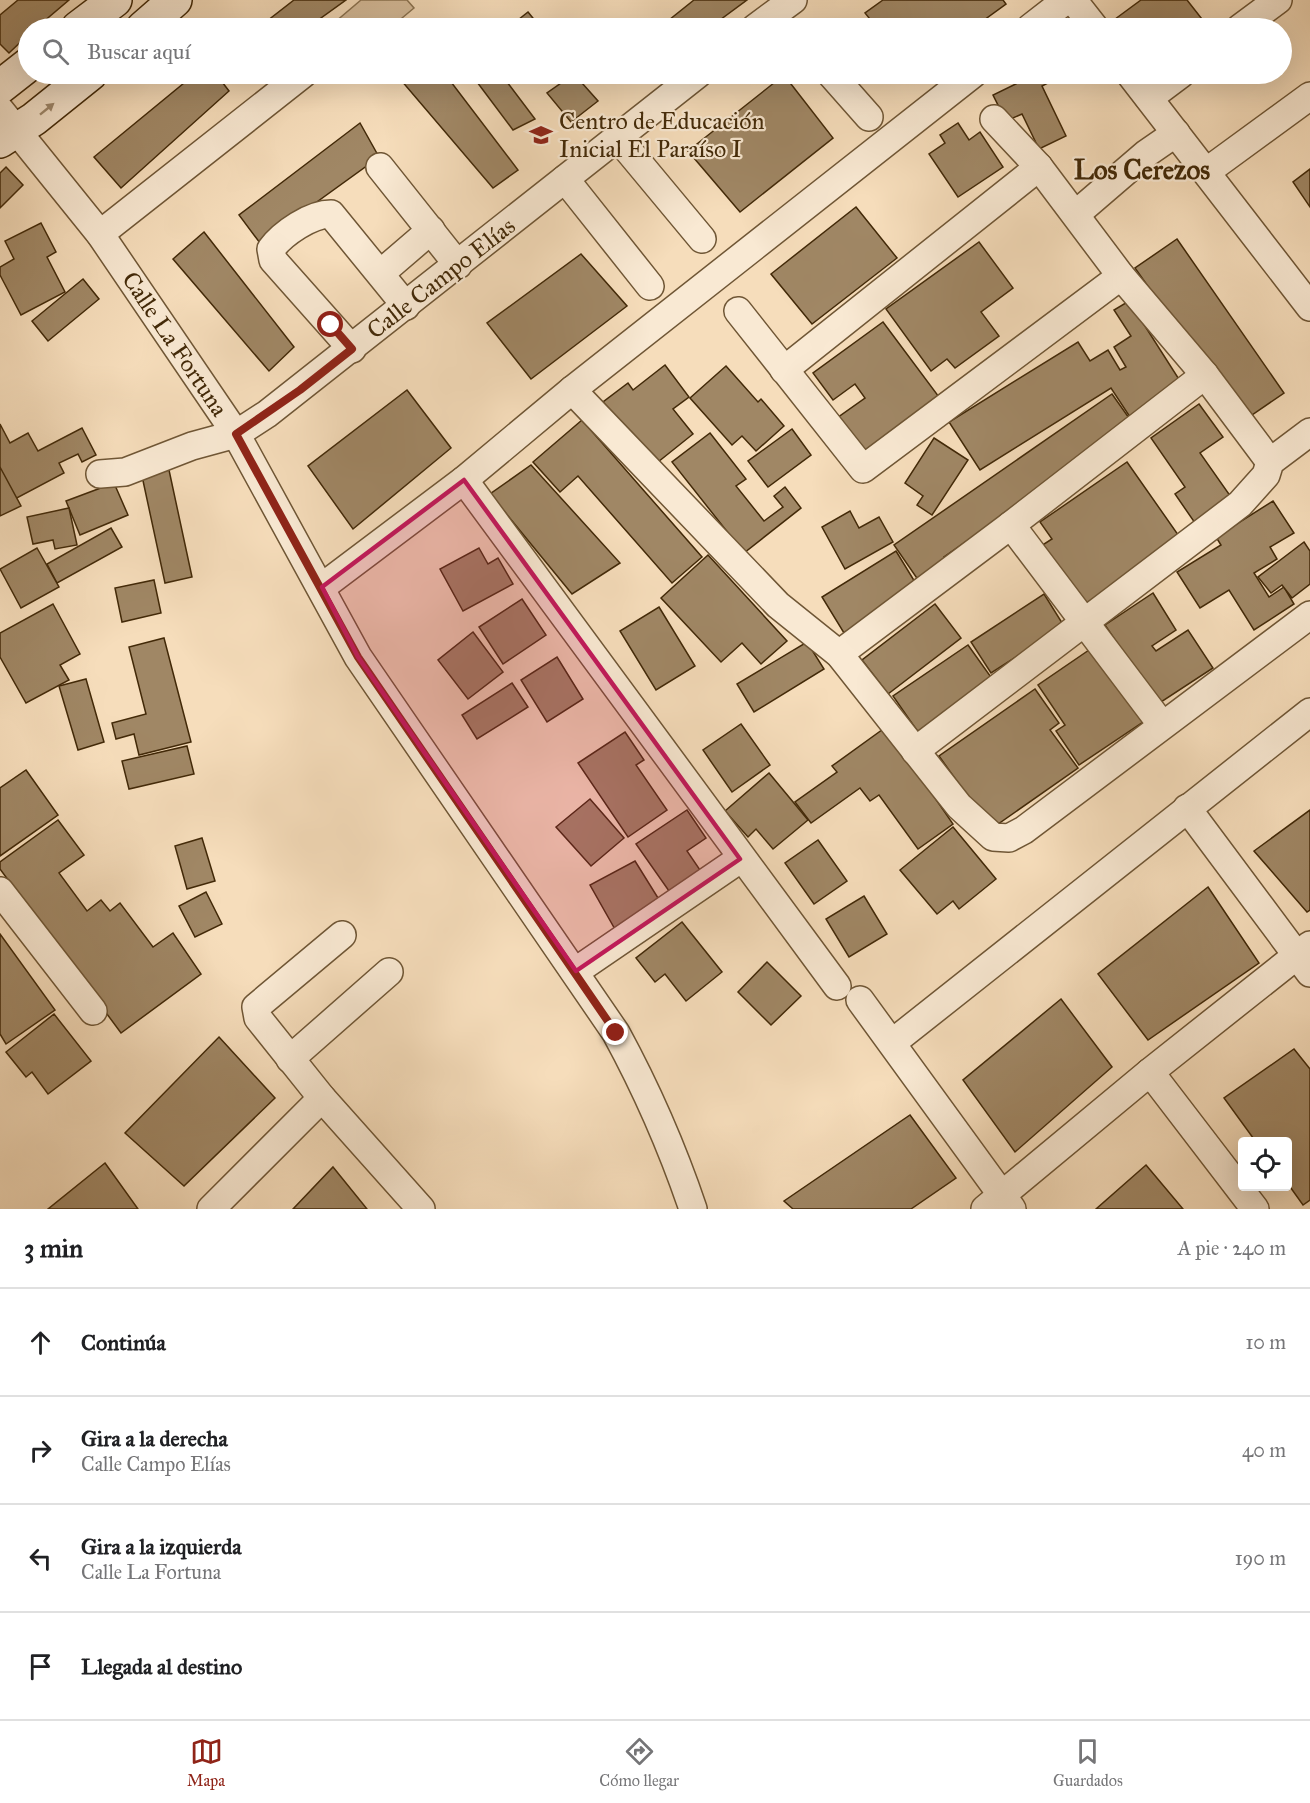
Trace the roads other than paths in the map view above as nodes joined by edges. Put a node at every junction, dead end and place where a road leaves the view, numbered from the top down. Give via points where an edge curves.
1 (116, 0) edge
2 (175, 0) edge
3 (1066, 0) edge
4 (1073, 0) edge
5 (1278, 0) edge
6 (92, 18) edge
7 (154, 18) edge
8 (1043, 18) edge
9 (1087, 18) edge
10 (1254, 18) edge
11 (18, 73) edge
12 (74, 84) edge
13 (290, 84) edge
14 (686, 84) edge
15 (840, 84) edge
16 (960, 84) edge
17 (1138, 84) edge
18 (1168, 84) edge
19 (0, 87) edge
20 (1310, 96) edge
21 (1149, 98) junction
22 (869, 117) dead end
23 (994, 119) dead end
24 (6, 127) edge
25 (1176, 133) junction
26 (618, 138) junction
27 (380, 167) dead end
28 (1040, 167) junction
29 (1206, 172) junction
30 (565, 179) junction
31 (1076, 214) junction
32 (431, 230) junction
33 (100, 234) junction
34 (702, 239) dead end
35 (458, 265) junction
36 (381, 273) junction
37 (1121, 276) junction
38 (650, 286) dead end
39 (406, 306) junction
40 (1310, 307) edge
41 (738, 311) dead end
42 (352, 349) junction
43 (784, 370) junction
44 (1205, 375) junction
45 (572, 390) junction
46 (1310, 432) edge
47 (236, 434) junction
48 (1270, 462) junction
49 (100, 474) dead end
50 (464, 480) junction
51 (1011, 525) junction
52 (322, 587) junction
53 (1310, 615) edge
54 (1085, 623) junction
55 (839, 654) junction
56 (1310, 712) edge
57 (1162, 725) junction
58 (915, 751) junction
59 (1187, 808) junction
60 (740, 859) junction
61 (0, 891) edge
62 (342, 935) dead end
63 (1305, 958) edge
64 (576, 971) junction
65 (389, 972) dead end
66 (837, 986) dead end
67 (860, 1000) dead end
68 (93, 1011) dead end
69 (892, 1043) junction
70 (290, 1059) junction
71 (1149, 1072) junction
72 (322, 1098) junction
73 (1000, 1205) edge
74 (211, 1209) edge
75 (421, 1209) edge
76 (693, 1209) edge
77 (1255, 1209) edge

1 - 6 main road
2 - 7 main road
3 - 8 street
4 - 9 street
5 - 10 street
11 - 19 main road
24 -> 12 main road
13 - 33 street
14 - 26 street, Calle Campo Elías
15 - 22 street
16 - 45 street
17 - 21 street
18 - 21 street
20 - 29 street
21 - 25 street
23 - 28 street
24 - 33 street, Calle La Fortuna
25 - 29 street
25 - 31 street
26 - 30 street, Calle Campo Elías
26 - 34 street
27 - 32 street
28 - 31 street
28 - 43 street
29 - 40 street
30 - 35 street, Calle Campo Elías
30 - 38 street
31 - 37 street
32 - 35 street
32 - 36 street
33 - 47 street, Calle La Fortuna
35 - 39 street, Calle Campo Elías
36 - 39 street
36 - 42 street via 331,214 312,218 271,249 273,260
37 - 43 street via 863,469
37 - 44 street
39 - 42 street, Calle Campo Elías
41 - 43 street
42 - 47 street, Calle Campo Elías
44 - 48 street
44 - 51 street
45 - 50 street
45 - 55 street via 778,605
46 - 48 street
47 - 49 street, Calle Campo Elías via 125,472
47 - 52 street, Calle La Fortuna
48 - 54 street via 1266,475 1239,504
50 - 52 street
50 - 60 street
51 - 54 street
51 - 55 street
52 - 64 street, Calle La Fortuna via 358,657
53 - 57 street
54 - 57 street
54 - 58 street
55 - 58 street
56 - 59 street
57 - 58 street via 1009,838 993,837 959,806
59 - 63 street
59 - 69 street
60 - 64 street
60 - 66 street
61 - 68 street
62 - 70 street via 256,1007 262,1024
63 - 71 street
64 - 76 street, Calle La Fortuna via 645,1088 677,1160
65 - 70 street
67 - 69 street
69 - 73 street
70 - 72 street
71 - 73 street
71 - 77 street
72 - 74 street
72 - 75 street

